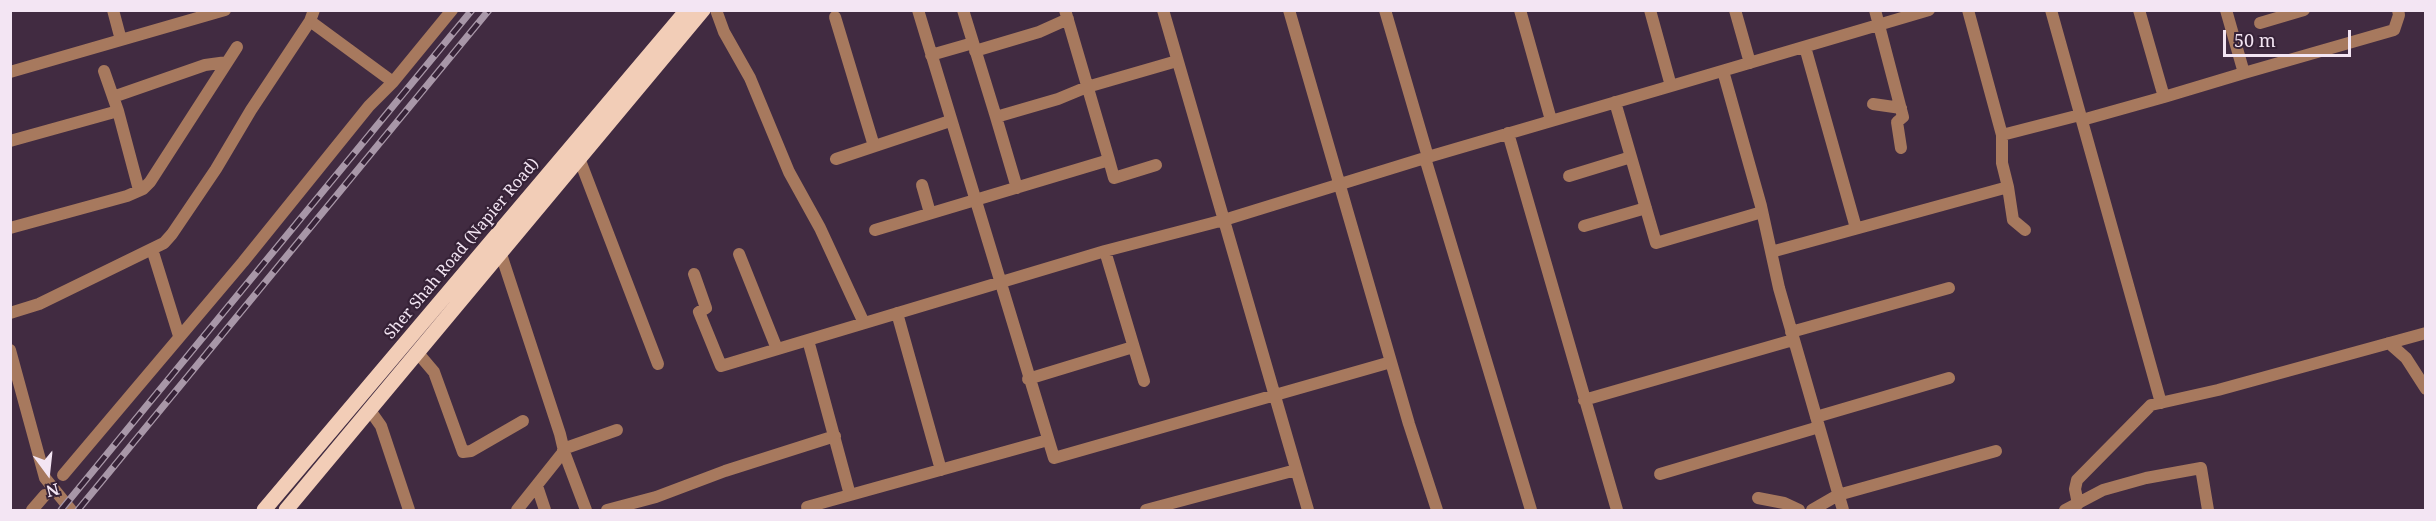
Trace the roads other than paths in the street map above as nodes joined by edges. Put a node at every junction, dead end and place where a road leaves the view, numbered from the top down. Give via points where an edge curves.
1 (113, 10) edge
2 (225, 10) edge
3 (452, 10) edge
4 (687, 10) edge
5 (703, 10) edge
6 (716, 10) edge
7 (918, 10) edge
8 (963, 10) edge
9 (1162, 10) edge
10 (1289, 10) edge
11 (1385, 10) edge
12 (1520, 10) edge
13 (1650, 10) edge
14 (1735, 10) edge
15 (1875, 10) edge
16 (1929, 10) edge
17 (1968, 10) edge
18 (2051, 10) edge
19 (2139, 10) edge
20 (2226, 10) edge
21 (2304, 10) edge
22 (2398, 10) edge
23 (1066, 15) edge
24 (312, 16) edge
25 (835, 17) dead end
26 (2260, 23) dead end
27 (1880, 25) junction
28 (121, 40) junction
29 (237, 47) dead end
30 (974, 47) junction
31 (1805, 47) junction
32 (931, 56) junction
33 (1177, 61) junction
34 (227, 62) junction
35 (1750, 63) junction
36 (1723, 70) junction
37 (104, 71) dead end
38 (10, 72) edge
39 (2244, 73) junction
40 (393, 82) junction
41 (1671, 86) junction
42 (1087, 87) junction
43 (113, 97) junction
44 (2164, 97) junction
45 (1615, 102) junction
46 (1873, 104) dead end
47 (1901, 108) junction
48 (118, 111) junction
49 (996, 117) junction
50 (2081, 118) junction
51 (1551, 120) junction
52 (950, 121) junction
53 (1508, 133) junction
54 (2002, 135) junction
55 (10, 141) edge
56 (874, 146) junction
57 (1901, 148) dead end
58 (1426, 157) junction
59 (1631, 157) junction
60 (579, 158) junction
61 (836, 159) dead end
62 (1108, 160) junction
63 (1156, 165) dead end
64 (1569, 176) dead end
65 (922, 185) dead end
66 (1339, 185) junction
67 (2008, 187) junction
68 (1017, 188) junction
69 (140, 190) junction
70 (974, 200) junction
71 (1646, 208) junction
72 (1762, 212) junction
73 (930, 213) junction
74 (1224, 219) junction
75 (1584, 226) dead end
76 (10, 228) edge
77 (1856, 228) junction
78 (875, 230) dead end
79 (2025, 230) dead end
80 (152, 249) junction
81 (500, 251) junction
82 (1105, 251) junction
83 (1771, 252) junction
84 (738, 254) dead end
85 (694, 274) dead end
86 (999, 283) junction
87 (1949, 288) dead end
88 (10, 313) edge
89 (897, 314) junction
90 (864, 323) junction
91 (2426, 333) edge
92 (179, 336) junction
93 (1792, 336) junction
94 (808, 340) junction
95 (2389, 343) junction
96 (1133, 347) junction
97 (777, 349) junction
98 (10, 350) edge
99 (417, 352) junction
100 (1391, 362) junction
101 (658, 364) dead end
102 (1949, 378) dead end
103 (1028, 379) junction
104 (1143, 381) dead end
105 (2426, 389) edge
106 (1275, 395) junction
107 (1584, 400) junction
108 (2161, 403) junction
109 (369, 409) junction
110 (523, 421) dead end
111 (1817, 422) junction
112 (617, 430) dead end
113 (835, 436) junction
114 (1048, 441) junction
115 (563, 449) junction
116 (1996, 451) dead end
117 (940, 470) junction
118 (1296, 470) junction
119 (1660, 474) dead end
120 (63, 475) dead end
121 (537, 486) junction
122 (45, 495) dead end
123 (850, 495) junction
124 (1839, 495) junction
125 (1758, 498) dead end
126 (2078, 504) junction
127 (807, 507) dead end
128 (32, 510) edge
129 (71, 510) edge
130 (264, 510) edge
131 (286, 510) edge
132 (409, 510) edge
133 (517, 510) edge
134 (545, 510) edge
135 (586, 510) edge
136 (607, 510) edge
137 (1146, 510) edge
138 (1308, 510) edge
139 (1437, 510) edge
140 (1531, 510) edge
141 (1617, 510) edge
142 (1799, 510) edge
143 (1812, 510) edge
144 (1843, 510) edge
145 (2066, 510) edge
146 (2208, 510) edge

1 - 28 street
2 - 28 street
3 - 40 street
4 - 130 main road, Sher Shah Road (Napier Road)
5 - 60 main road, Sher Shah Road (Napier Road)
6 - 90 street via 750,78 789,172
7 - 32 street
8 - 30 street
9 - 33 street
10 - 66 street
11 - 58 street
12 - 51 street
13 - 41 street
14 - 35 street
15 - 27 street
16 - 27 street
17 - 54 street
18 - 50 street
19 - 44 street
20 - 39 street
21 - 26 street
22 - 39 street via 2394,30
23 - 30 street via 1039,32
23 - 42 street
24 - 40 street
24 - 80 street via 172,234
25 - 56 street
27 - 31 street
27 - 47 street
28 - 38 street
29 - 34 street
30 - 32 street
30 - 49 street
31 - 35 street
31 - 77 street
32 - 52 street
33 - 42 street
33 - 74 street
34 - 43 street via 205,65
34 - 69 street via 150,182
35 - 36 street
36 - 41 street
36 - 72 street
37 - 43 street
39 - 44 street
40 - 92 street
41 - 45 street
42 - 49 street
42 - 62 street
43 - 48 street
44 - 50 street
45 - 51 street
45 - 59 street
46 - 47 street
47 - 57 street via 1903,117 1897,122
48 - 55 street
48 - 69 street
49 - 68 street
50 - 54 street
50 - 108 street
51 - 53 street
52 - 56 street
52 - 70 street
53 - 58 street
53 - 107 street
54 - 67 street via 2002,163
56 - 61 street
58 - 66 street
58 - 140 street
59 - 64 street
59 - 71 street
60 - 81 main road, Sher Shah Road (Napier Road)
60 - 101 street
62 - 63 street via 1114,178
62 - 68 street
65 - 73 street
66 - 74 street
66 - 100 street
67 - 77 street
67 - 79 street via 2013,220
68 - 70 street
69 - 76 street
70 - 73 street
70 - 86 street
71 - 72 street via 1656,243
71 - 75 street
72 - 83 street
73 - 78 street
74 - 82 street
74 - 106 street
77 - 83 street
80 - 88 street via 39,304
80 - 92 street
81 - 99 main road, Sher Shah Road (Napier Road)
81 - 115 street
82 - 86 street
82 - 96 street
83 - 93 street
84 - 97 street
85 - 97 street via 706,308 699,312 721,366
86 - 89 street
86 - 103 street
87 - 93 street
89 - 90 street
89 - 117 street
90 - 94 street
91 - 95 street
92 - 120 street
93 - 107 street
93 - 111 street
94 - 97 street
94 - 113 street
95 - 105 street via 2406,358
95 - 108 street
96 - 103 street
96 - 104 street
98 - 129 street via 45,478
99 - 109 main road, Sher Shah Road (Napier Road)
99 - 110 street via 434,372 463,452
100 - 106 street
100 - 139 street
102 - 111 street
103 - 114 street
106 - 114 street via 1054,458
106 - 118 street
107 - 141 street
108 - 126 street via 2151,405 2078,480
109 - 131 main road, Sher Shah Road (Napier Road)
109 - 132 street via 381,426
111 - 119 street
111 - 124 street
112 - 115 street
113 - 123 street
113 - 136 street
114 - 117 street
115 - 121 street
115 - 135 street
116 - 124 street
117 - 123 street
118 - 137 street
118 - 138 street
121 - 133 street
121 - 134 street
122 - 128 street
123 - 127 street
124 - 143 street
124 - 144 street
125 - 142 street
126 - 145 street
126 - 146 street via 2103,490 2201,468

